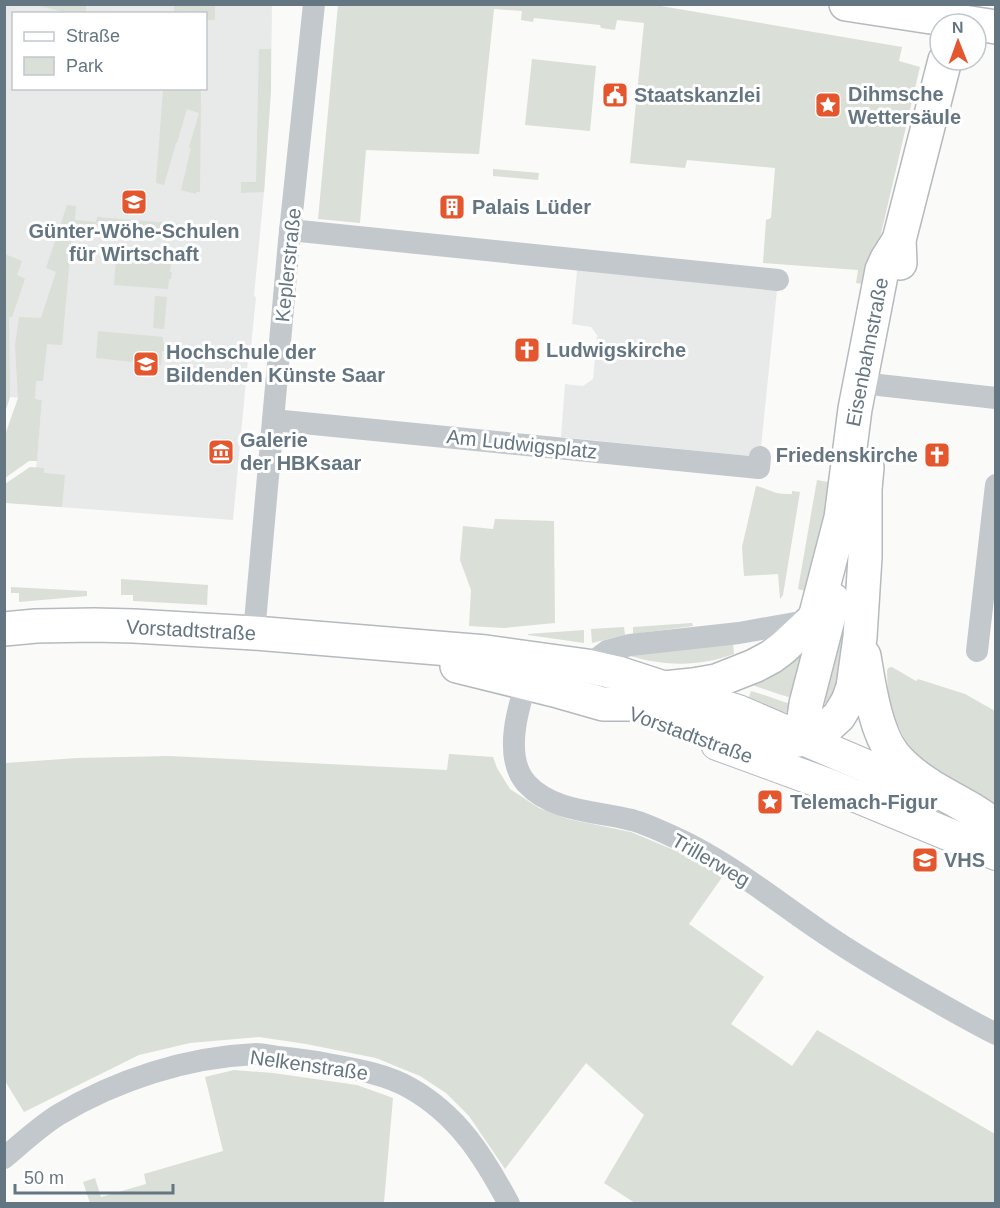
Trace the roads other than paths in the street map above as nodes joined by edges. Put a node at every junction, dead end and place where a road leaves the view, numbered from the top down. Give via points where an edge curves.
1 (314, 4) edge
2 (846, 4) edge
3 (928, 13) edge
4 (942, 72) edge
5 (290, 230) junction
6 (899, 240) junction
7 (778, 280) dead end
8 (879, 385) junction
9 (996, 398) edge
10 (273, 420) junction
11 (760, 457) dead end
12 (996, 485) edge
13 (841, 518) junction
14 (813, 620) junction
15 (4, 629) edge
16 (254, 633) junction
17 (860, 637) junction
18 (977, 651) dead end
19 (587, 666) junction
20 (530, 670) junction
21 (664, 688) junction
22 (603, 704) junction
23 (805, 739) junction
24 (829, 785) junction
25 (996, 827) edge
26 (996, 854) edge
27 (996, 1034) edge
28 (4, 1158) edge
29 (509, 1203) edge

1 - 5 street, Keplerstraße
2 - 3 main road
4 - 6 main road, Eisenbahnstraße
5 - 7 street
5 - 10 street, Keplerstraße
6 - 8 main road, Eisenbahnstraße via 901,275
6 - 13 main road, Eisenbahnstraße via 882,270 878,287 855,409
8 - 9 street
8 - 17 main road, Eisenbahnstraße via 865,489
10 - 11 street, Am Ludwigsplatz via 759,468
10 - 16 street, Keplerstraße
12 - 18 street
13 - 14 main road, Eisenbahnstraße
13 - 23 main road via 837,582 806,704
14 - 19 street via 630,645 607,651
14 - 21 main road, Eisenbahnstraße via 783,648 754,666 716,681
15 - 16 main road, Vorstadtstraße via 105,625
16 - 20 main road, Vorstadtstraße via 376,644 419,658
17 - 23 main road via 848,701 827,728
17 - 25 main road via 874,708 893,753 931,786
19 - 20 main road, Vorstadtstraße
19 - 21 main road, Vorstadtstraße
20 - 22 main road, Vorstadtstraße
20 - 27 street, Trillerweg via 516,722 516,765 525,783 544,798 570,808 635,821 699,849 876,967
21 - 23 main road, Vorstadtstraße via 738,711
22 - 23 main road via 636,704 762,743
22 - 24 main road, Vorstadtstraße
23 - 24 main road
23 - 25 main road, Vorstadtstraße
24 - 26 main road, Vorstadtstraße
28 - 29 street, Nelkenstraße via 58,1115 110,1088 172,1067 258,1054 370,1072 409,1087 458,1125 482,1156

